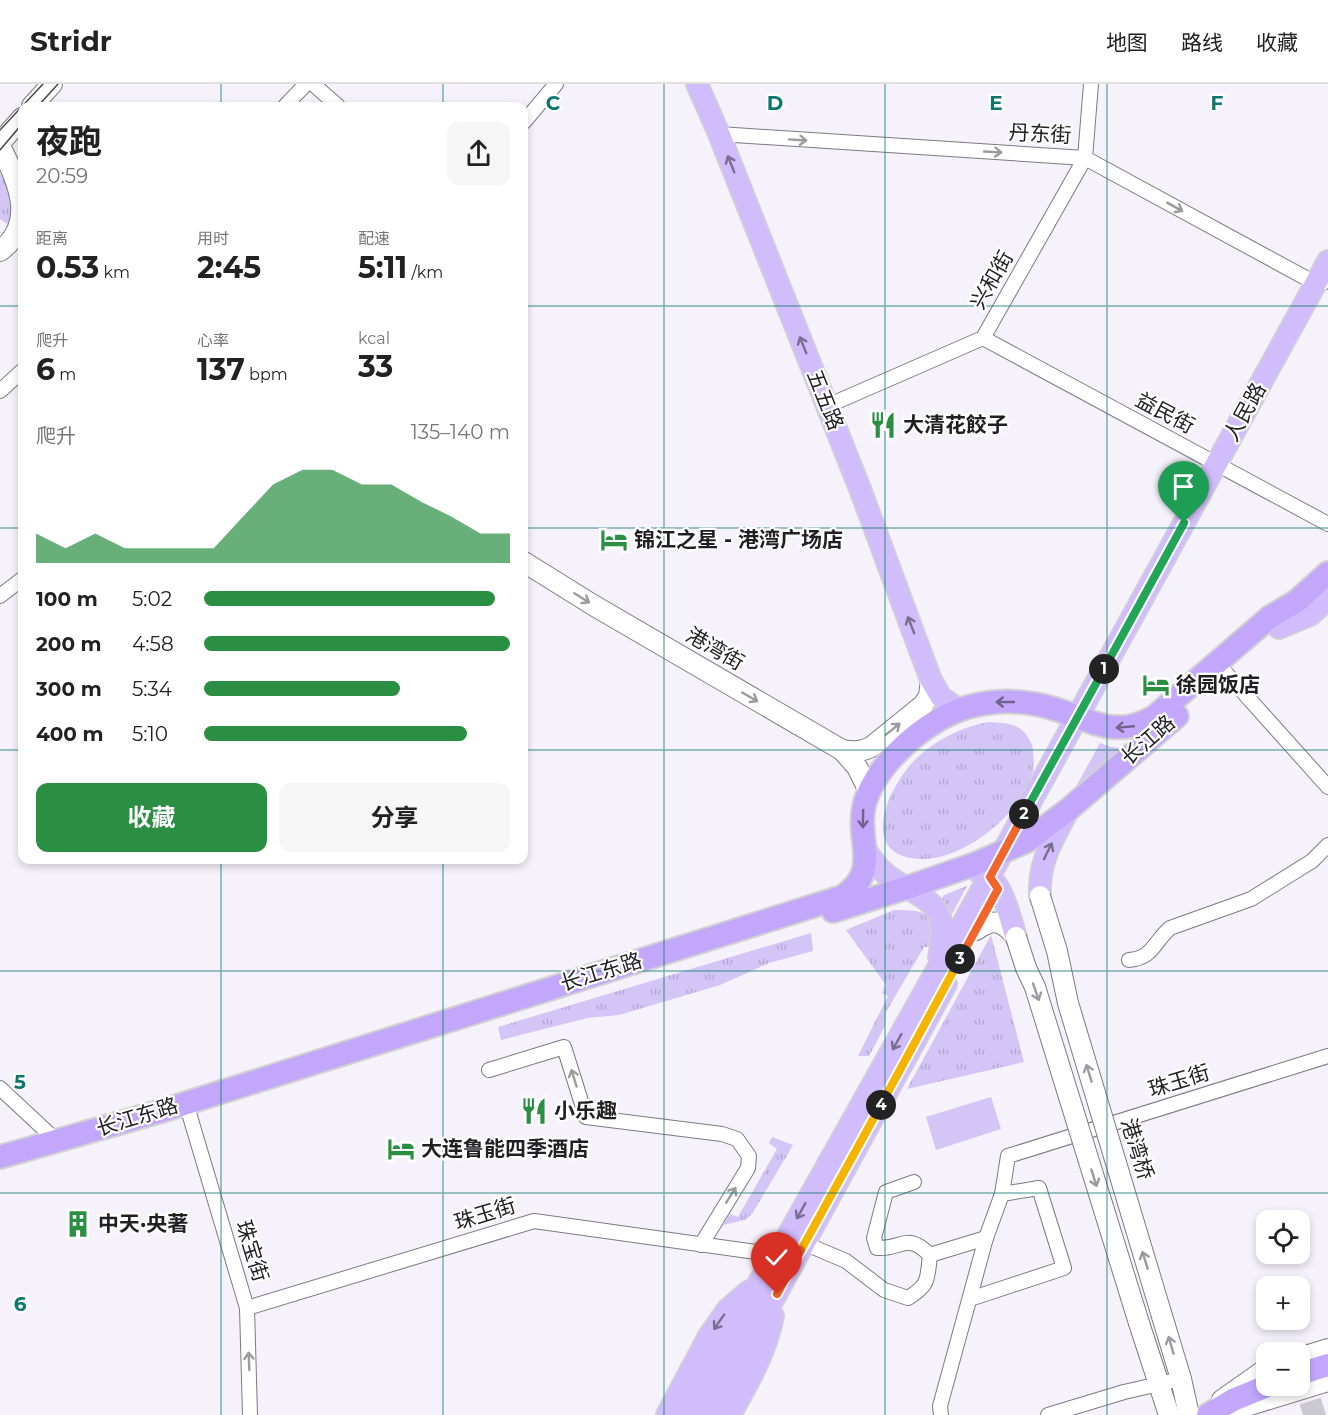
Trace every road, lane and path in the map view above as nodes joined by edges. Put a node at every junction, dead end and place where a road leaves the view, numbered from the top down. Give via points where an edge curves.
1 (52, 84) edge
2 (306, 84) edge
3 (313, 84) edge
4 (556, 84) edge
5 (697, 84) edge
6 (1090, 84) edge
7 (36, 102) edge
8 (289, 102) edge
9 (333, 102) edge
10 (528, 117) edge
11 (18, 123) edge
12 (719, 134) junction
13 (0, 144) edge
14 (1085, 158) junction
15 (18, 193) edge
16 (18, 231) edge
17 (7, 244) edge
18 (1328, 261) edge
19 (1324, 285) edge
20 (983, 338) junction
21 (18, 375) edge
22 (0, 391) edge
23 (827, 406) junction
24 (1222, 468) junction
25 (1328, 524) edge
26 (1328, 560) edge
27 (528, 564) edge
28 (1328, 573) edge
29 (18, 582) edge
30 (1328, 585) edge
31 (0, 596) edge
32 (1328, 599) edge
33 (1275, 622) junction
34 (1226, 673) junction
35 (932, 680) junction
36 (1098, 695) junction
37 (1053, 708) junction
38 (959, 710) junction
39 (1085, 719) junction
40 (842, 750) junction
41 (1328, 787) edge
42 (869, 791) junction
43 (1069, 809) junction
44 (1026, 841) junction
45 (1328, 845) edge
46 (865, 849) junction
47 (1003, 852) junction
48 (957, 870) junction
49 (994, 883) junction
50 (909, 888) junction
51 (1040, 896) joint
52 (976, 930) junction
53 (1016, 937) junction
54 (1129, 960) dead end
55 (936, 972) junction
56 (1328, 1056) edge
57 (489, 1070) dead end
58 (0, 1088) edge
59 (187, 1108) junction
60 (61, 1145) junction
61 (0, 1157) edge
62 (0, 1169) edge
63 (914, 1182) dead end
64 (1002, 1194) junction
65 (986, 1238) junction
66 (701, 1245) junction
67 (813, 1247) dead end
68 (777, 1255) junction
69 (930, 1255) junction
70 (760, 1280) junction
71 (777, 1294) junction
72 (970, 1299) junction
73 (247, 1308) junction
74 (1328, 1348) edge
75 (1310, 1354) edge
76 (1328, 1365) edge
77 (1310, 1371) edge
78 (1256, 1375) edge
79 (1181, 1378) junction
80 (1328, 1381) edge
81 (1158, 1385) junction
82 (1256, 1391) edge
83 (250, 1415) edge
84 (667, 1415) edge
85 (688, 1415) edge
86 (710, 1415) edge
87 (730, 1415) edge
88 (941, 1415) edge
89 (1048, 1415) edge
90 (1169, 1415) edge
91 (1189, 1415) edge
92 (1206, 1415) edge
93 (1217, 1415) edge

1 - 7 main road
2 - 8 street
3 - 9 street
4 - 10 street
5 - 12 main road, 五五路
6 - 14 street, 兴和街
11 - 13 main road
12 -> 14 street, 丹东街
23 -> 12 main road, 五五路
13 - 15 main road
14 -> 19 street, 丹东街
14 - 20 street, 兴和街
16 - 17 main road
18 - 19 main road, 人民路
19 - 24 main road, 人民路
20 - 23 street, 兴和街
20 - 24 street, 益民街
21 - 22 street
35 -> 23 main road, 五五路
24 - 25 street, 益民街
24 - 36 main road, 人民路
26 - 33 main road via 1291,592
27 -> 40 main road, 港湾街
28 - 33 highway
29 - 31 street
30 - 33 highway
32 - 33 main road, 长江路 via 1310,615
33 - 34 highway, 长江路
33 -> 39 highway, 长江路 via 1140,725 1111,728
34 - 41 street
34 - 43 highway, 长江路
35 - 38 main road, 五五路 via 941,697
40 -> 35 main road via 864,751 871,747 923,705
36 - 37 main road
36 - 39 main road, 人民路
37 -> 38 highway, 长江东路 via 1007,701
37 - 39 highway, 长江东路
38 - 42 highway, 长江东路 via 897,753
39 - 44 main road, 人民路
39 - 47 main road, 人民路
40 - 42 main road, 港湾街 via 857,767
42 -> 46 highway, 长江东路 via 863,809
43 - 44 highway, 长江路
51 -> 43 main road via 1043,861
44 - 47 highway, 长江东路
44 - 49 main road, 人民路
45 - 54 street via 1312,861 1251,899 1170,928 1151,953
46 - 50 main road via 884,872
46 - 59 highway, 长江东路 via 866,861 859,882 842,897
47 - 48 highway, 长江东路
47 - 49 main road, 人民路
48 - 49 main road via 982,872
48 - 50 highway, 长江东路
49 - 52 main road, 人民路
49 - 53 main road
49 - 55 main road, 人民路
50 - 55 main road via 925,897 942,920
50 - 59 highway, 长江东路
79 -> 51 main road, 港湾桥, bridge via 1068,1003
52 - 53 main road via 995,922 1008,927
52 - 71 main road, 人民路
53 -> 81 main road, bridge via 1035,987
55 -> 68 main road, 人民路
56 - 64 street, 珠玉街 via 1008,1156
66 -> 57 street via 748,1168 749,1156 737,1139 586,1117 564,1047
58 - 60 street
59 - 60 highway, 长江东路
59 - 73 street, 珠宝街
60 - 61 highway, 长江东路
60 - 62 highway, 长江东路
63 - 69 street via 886,1192 874,1238 877,1248 906,1242 920,1245
64 - 65 street
64 - 72 street via 1039,1188 1064,1268
65 - 69 street
65 - 72 street
66 - 68 street, 珠玉街
66 - 73 street, 珠玉街 via 534,1221
67 - 69 street via 846,1261 884,1290 908,1298 921,1290 927,1280
68 - 70 main road, 人民路
70 -> 84 main road via 728,1309 709,1336
70 - 85 main road
71 - 86 main road, 人民路
71 - 87 main road via 766,1346
72 - 88 street via 940,1406
83 -> 73 street, 珠宝街
74 - 75 main road
76 - 77 highway
78 - 92 main road
79 - 81 street
79 - 91 main road, 港湾桥
80 - 93 main road
81 - 89 street
81 - 90 main road
82 - 92 highway

